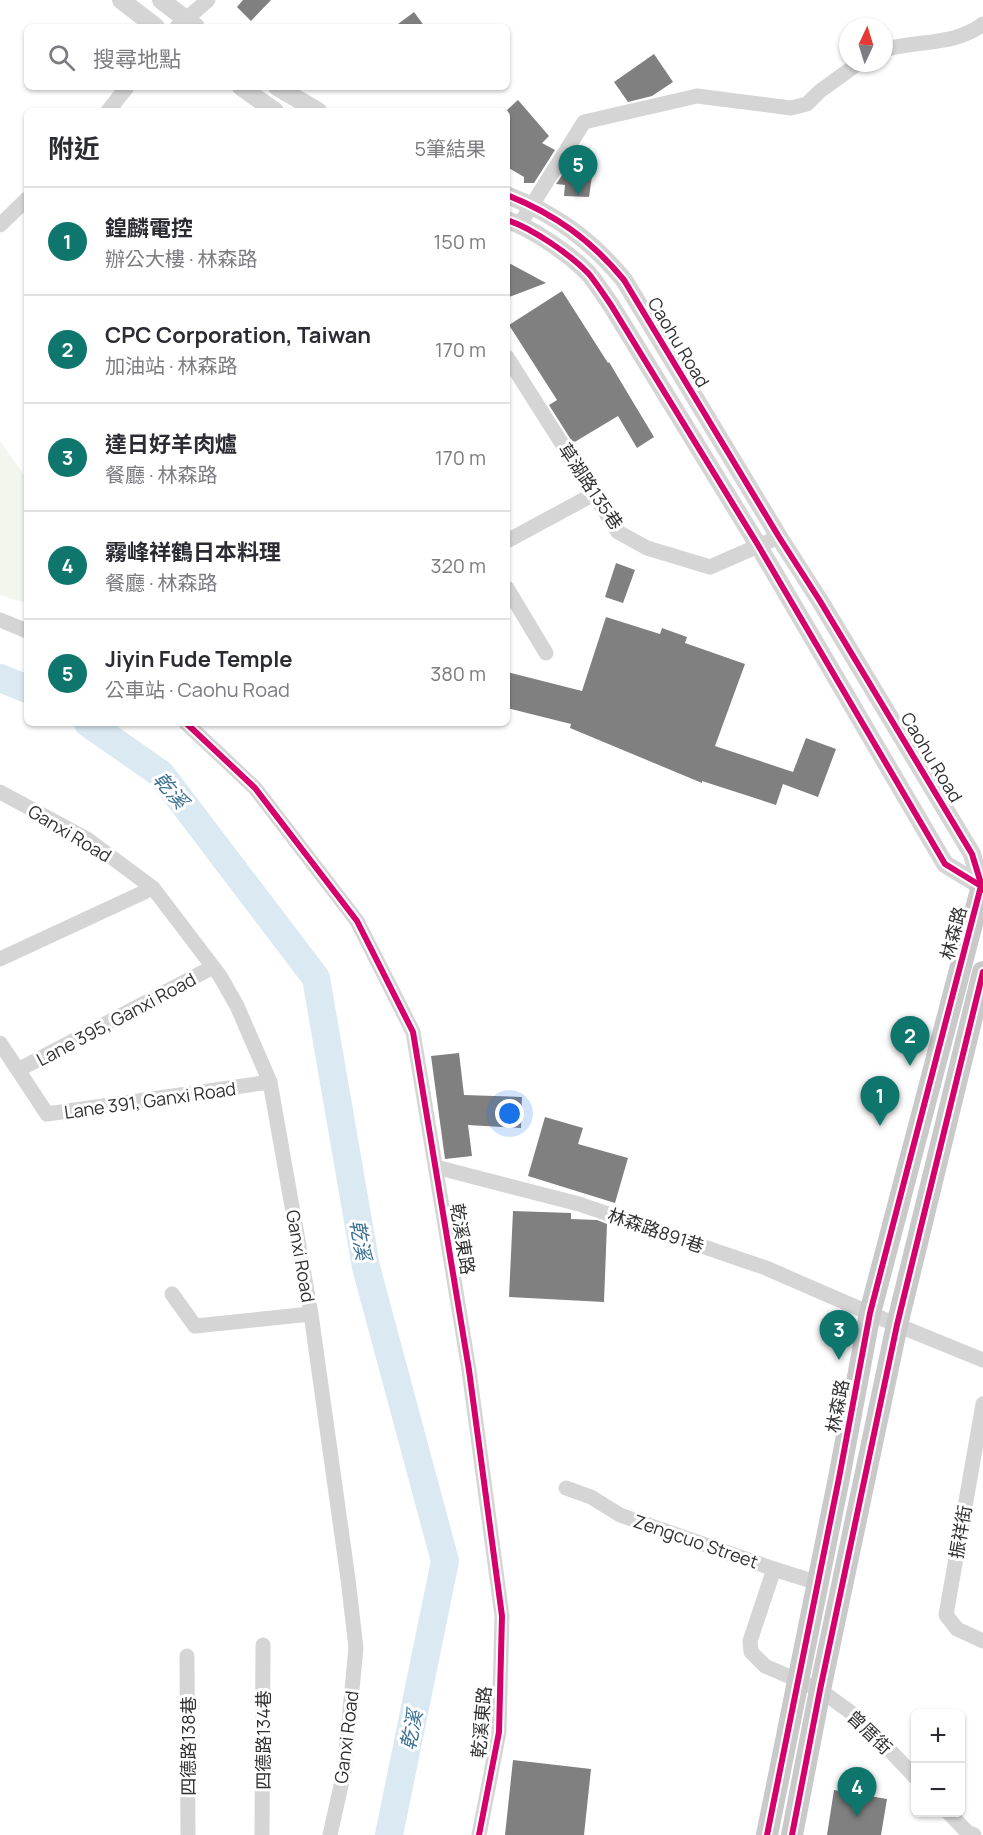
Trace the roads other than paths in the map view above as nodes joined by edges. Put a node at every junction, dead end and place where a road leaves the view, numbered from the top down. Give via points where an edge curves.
1 (122, 0) edge
2 (161, 0) edge
3 (208, 0) edge
4 (152, 24) edge
5 (186, 24) edge
6 (983, 24) edge
7 (893, 49) edge
8 (846, 72) edge
9 (125, 90) edge
10 (245, 90) edge
11 (283, 90) edge
12 (110, 108) edge
13 (271, 108) edge
14 (313, 108) edge
15 (510, 196) edge
16 (24, 202) edge
17 (532, 204) junction
18 (514, 222) edge
19 (0, 225) edge
20 (510, 362) edge
21 (594, 494) junction
22 (779, 537) junction
23 (510, 539) edge
24 (758, 545) junction
25 (510, 593) edge
26 (0, 620) edge
27 (24, 630) edge
28 (546, 653) dead end
29 (189, 726) edge
30 (0, 792) edge
31 (982, 886) edge
32 (153, 888) junction
33 (0, 959) edge
34 (213, 968) junction
35 (983, 972) edge
36 (0, 1043) edge
37 (18, 1070) junction
38 (270, 1082) junction
39 (436, 1167) junction
40 (172, 1294) dead end
41 (870, 1313) junction
42 (311, 1314) junction
43 (897, 1325) junction
44 (983, 1359) edge
45 (983, 1404) edge
46 (566, 1488) dead end
47 (774, 1569) junction
48 (818, 1583) junction
49 (983, 1641) edge
50 (263, 1645) dead end
51 (187, 1656) dead end
52 (798, 1682) junction
53 (820, 1690) junction
54 (911, 1774) edge
55 (953, 1817) edge
56 (188, 1835) edge
57 (262, 1835) edge
58 (330, 1835) edge
59 (479, 1835) edge
60 (767, 1835) edge
61 (792, 1835) edge
62 (974, 1835) edge

1 - 4 street
2 - 5 street
3 - 5 street
6 - 7 street via 940,41
8 - 17 street via 807,104 791,108 697,96 584,123
9 - 12 street
10 - 13 street
11 - 14 street
15 - 17 street, Caohu Road
16 - 19 street
17 - 18 street
17 - 22 street, Caohu Road via 582,237 624,280
18 - 24 street, Caohu Road via 554,245 589,274
20 - 21 street, 草湖路135巷
21 - 23 street
21 - 24 street, 草湖路135巷 via 618,532 647,548 710,567
22 - 24 street, 草湖路135巷
22 - 31 street, Caohu Road via 972,854
24 - 31 street, Caohu Road via 945,864
25 - 28 street
26 - 27 street
29 - 39 street, 乾溪東路 via 255,788 357,921 413,1032
30 - 32 street, Ganxi Road via 87,839
31 - 41 main road, 林森路
32 - 33 street
32 - 34 street, Ganxi Road
34 - 37 street, Lane 395, Ganxi Road
34 - 38 street, Ganxi Road via 237,1006
35 - 43 main road
36 - 37 street
37 - 38 street, Lane 391, Ganxi Road via 47,1114
38 - 42 street, Ganxi Road
39 - 41 street, 林森路891巷 via 579,1204 766,1268
39 - 59 street, 乾溪東路 via 469,1370 502,1616 499,1732
40 - 42 street via 195,1326
41 - 43 street, 林森路891巷
41 - 48 main road, 林森路
42 - 58 street, Ganxi Road via 356,1648 344,1772
43 - 44 street, 林森路891巷
43 - 53 main road
45 - 49 street, 振祥街 via 946,1615 957,1629
46 - 47 street, Zengcuo Street via 591,1497 620,1515
47 - 48 street
47 - 52 street, Zengcuo Street via 750,1641 751,1653 765,1666
48 - 52 main road, 林森路
50 - 57 street, 四德路134巷
51 - 56 street, 四德路138巷
52 - 53 street, Zengcuo Street
52 - 60 main road, 林森路
53 - 54 street, 曾厝街 via 860,1719
53 - 61 main road
55 - 62 street

